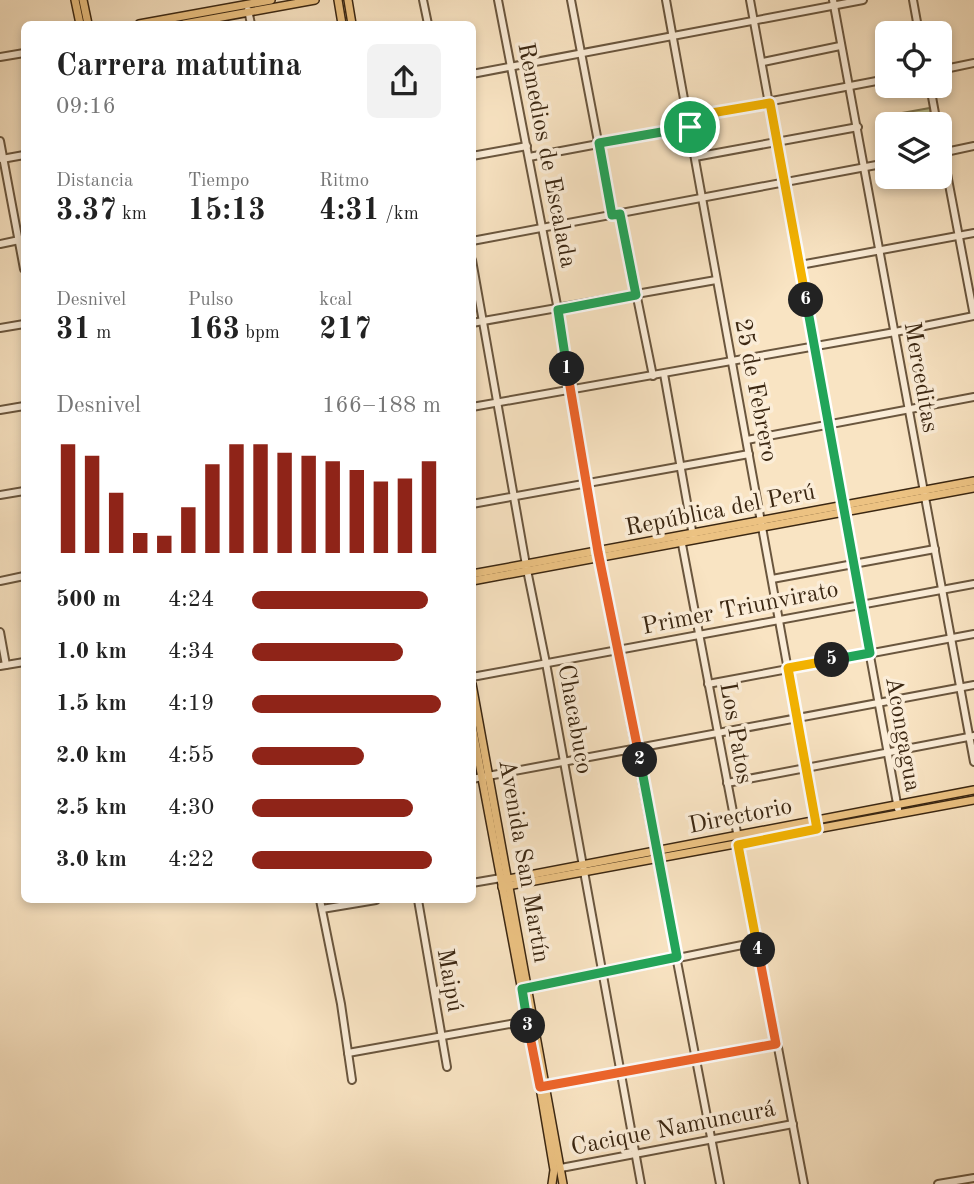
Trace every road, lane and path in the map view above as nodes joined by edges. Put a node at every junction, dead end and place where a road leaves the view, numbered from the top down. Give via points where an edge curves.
1 (75, 0) edge
2 (83, 0) edge
3 (271, 0) edge
4 (315, 0) edge
5 (338, 0) edge
6 (348, 0) edge
7 (423, 0) edge
8 (498, 0) edge
9 (571, 0) edge
10 (666, 0) edge
11 (750, 0) edge
12 (863, 0) edge
13 (913, 0) edge
14 (833, 3) edge
15 (248, 8) junction
16 (754, 20) junction
17 (79, 21) edge
18 (87, 21) edge
19 (170, 21) edge
20 (196, 21) edge
21 (250, 21) edge
22 (342, 21) edge
23 (352, 21) edge
24 (427, 21) edge
25 (917, 21) edge
26 (672, 35) junction
27 (840, 46) junction
28 (581, 52) junction
29 (21, 54) edge
30 (0, 57) edge
31 (762, 62) junction
32 (974, 63) edge
33 (511, 68) junction
34 (952, 68) edge
35 (476, 73) edge
36 (875, 82) edge
37 (849, 87) junction
38 (770, 103) junction
39 (688, 117) junction
40 (690, 127) junction
41 (858, 127) junction
42 (0, 141) edge
43 (777, 142) junction
44 (599, 143) junction
45 (527, 146) junction
46 (974, 146) edge
47 (952, 151) edge
48 (476, 155) edge
49 (21, 156) edge
50 (529, 157) junction
51 (695, 157) junction
52 (2, 159) edge
53 (875, 165) edge
54 (865, 167) junction
55 (785, 183) junction
56 (949, 189) edge
57 (703, 198) junction
58 (620, 214) junction
59 (612, 215) junction
60 (542, 228) junction
61 (974, 233) edge
62 (21, 235) edge
63 (960, 236) junction
64 (21, 239) edge
65 (476, 240) edge
66 (0, 244) edge
67 (879, 251) junction
68 (800, 265) junction
69 (716, 279) junction
70 (476, 282) edge
71 (636, 295) junction
72 (558, 310) junction
73 (974, 316) edge
74 (483, 321) junction
75 (476, 322) edge
76 (21, 324) edge
77 (0, 328) edge
78 (895, 332) junction
79 (815, 346) junction
80 (732, 360) junction
81 (664, 374) junction
82 (653, 376) junction
83 (570, 390) junction
84 (974, 397) edge
85 (497, 403) junction
86 (21, 406) edge
87 (476, 406) edge
88 (0, 410) edge
89 (908, 410) junction
90 (828, 424) junction
91 (747, 440) junction
92 (749, 454) junction
93 (682, 465) junction
94 (974, 481) edge
95 (587, 482) junction
96 (974, 488) edge
97 (21, 492) edge
98 (924, 494) junction
99 (0, 495) edge
100 (513, 496) junction
101 (476, 503) edge
102 (842, 509) junction
103 (762, 525) junction
104 (694, 538) junction
105 (681, 540) junction
106 (935, 549) junction
107 (599, 555) junction
108 (854, 564) junction
109 (527, 568) junction
110 (476, 574) edge
111 (21, 577) edge
112 (772, 579) junction
113 (476, 580) edge
114 (0, 581) edge
115 (974, 584) edge
116 (942, 590) junction
117 (861, 604) junction
118 (779, 619) junction
119 (0, 632) edge
120 (974, 634) edge
121 (700, 635) junction
122 (951, 639) junction
123 (618, 649) junction
124 (870, 653) junction
125 (21, 663) edge
126 (546, 663) junction
127 (3, 666) edge
128 (788, 668) junction
129 (476, 676) edge
130 (709, 684) junction
131 (974, 685) edge
132 (961, 687) junction
133 (879, 702) junction
134 (476, 710) edge
135 (797, 717) junction
136 (717, 733) junction
137 (972, 737) edge
138 (476, 740) edge
139 (637, 747) junction
140 (888, 752) junction
141 (565, 761) junction
142 (974, 762) edge
143 (806, 767) junction
144 (486, 776) junction
145 (476, 778) edge
146 (727, 783) junction
147 (974, 790) edge
148 (974, 800) edge
149 (897, 805) junction
150 (899, 814) junction
151 (816, 820) junction
152 (817, 829) junction
153 (736, 835) junction
154 (738, 845) junction
155 (657, 850) junction
156 (658, 859) junction
157 (584, 868) junction
158 (476, 883) edge
159 (505, 883) junction
160 (321, 903) edge
161 (358, 903) edge
162 (419, 903) edge
163 (322, 909) junction
164 (757, 942) junction
165 (677, 957) junction
166 (604, 972) junction
167 (525, 989) junction
168 (527, 1021) junction
169 (442, 1036) junction
170 (776, 1044) junction
171 (348, 1053) junction
172 (696, 1058) junction
173 (447, 1066) dead end
174 (622, 1072) junction
175 (352, 1080) dead end
176 (543, 1087) junction
177 (793, 1124) junction
178 (711, 1140) junction
179 (636, 1154) junction
180 (557, 1169) junction
181 (974, 1178) edge
182 (552, 1184) edge
183 (563, 1184) edge
184 (642, 1184) edge
185 (720, 1184) edge
186 (804, 1184) edge
187 (938, 1184) edge

1 - 17 main road
2 - 18 main road
3 - 15 main road
4 - 15 main road
5 - 22 main road
6 - 23 main road
7 - 24 street
8 - 33 street, Remedios de Escalada
9 - 28 street
10 - 26 street, 25 de Febrero
11 - 16 street, Acongagua
12 - 14 street
13 - 25 street
14 - 16 street
14 - 27 street, Merceditas
15 - 19 main road
15 - 20 main road
15 - 21 street
16 - 26 street
16 - 31 street, Acongagua
26 - 28 street
26 - 39 street, 25 de Febrero
27 - 31 street
27 - 37 street, Merceditas
28 - 33 street
28 - 44 street
29 - 30 street
31 - 38 street, Acongagua
32 - 34 street
33 - 35 street
33 - 45 street, Remedios de Escalada
36 - 37 street
37 - 38 street
37 - 41 street, Merceditas
38 - 39 street
38 - 43 street, Acongagua
39 - 40 street, 25 de Febrero
40 - 44 street
40 - 51 street, 25 de Febrero
41 - 43 street
41 - 54 street, Merceditas
42 - 52 street
43 - 51 street
43 - 55 street, Acongagua
44 - 50 street
44 - 59 street
45 - 48 street
45 - 50 street, Remedios de Escalada
46 - 47 street
49 - 52 street
50 - 60 street, Remedios de Escalada
51 - 57 street, 25 de Febrero
52 - 62 street
53 - 54 street
54 - 55 street
54 - 67 street, Merceditas
55 - 57 street
55 - 68 street, Acongagua
56 - 63 street
57 - 58 street
57 - 69 street, 25 de Febrero
58 - 59 street
58 - 71 street
59 - 60 street
60 - 65 street
60 - 72 street, Remedios de Escalada
61 - 63 street
63 - 67 street
63 - 73 street
64 - 66 street
67 - 68 street
67 - 78 street, Merceditas
68 - 79 street, Acongagua
69 - 71 street
69 - 80 street, 25 de Febrero
70 - 74 street, Chacabuco
71 - 72 street
71 - 82 street
72 - 74 street
72 - 83 street, Remedios de Escalada
73 - 78 street
74 - 75 street
74 - 85 street, Chacabuco
76 - 77 street
78 - 79 street
78 - 89 street, Merceditas
79 - 80 street
79 - 90 street, Acongagua
80 - 81 street
80 - 91 street, 25 de Febrero
81 - 82 street
81 - 93 street
82 - 83 street
83 - 85 street
83 - 95 street, Remedios de Escalada
84 - 89 street
85 - 87 street
85 - 100 street, Chacabuco
86 - 88 street
89 - 90 street
89 - 98 street, Merceditas
90 - 91 street
90 - 102 street, Acongagua
91 - 92 street, 25 de Febrero
92 - 93 street
92 - 103 street, 25 de Febrero
93 - 95 street
93 - 104 street
94 - 98 main road, República del Perú
95 - 100 street
95 - 107 street, Remedios de Escalada
96 - 98 main road, República del Perú
97 - 99 street
98 - 102 main road, República del Perú
98 - 106 street, Merceditas
100 - 101 street
100 - 109 street, Chacabuco
102 - 103 main road, República del Perú
102 - 108 street, Acongagua
103 - 104 main road, República del Perú
103 - 112 street, 25 de Febrero
104 - 105 main road, República del Perú
105 - 107 main road, República del Perú
105 - 121 street, Los Patos
106 - 108 street
106 - 116 street, Merceditas
107 - 109 main road, República del Perú
107 - 123 street, Remedios de Escalada
108 - 112 street
108 - 117 street, Acongagua
109 - 110 main road, República del Perú
109 - 113 main road, República del Perú
109 - 126 street, Chacabuco
111 - 114 street
112 - 118 street, 25 de Febrero
115 - 116 street, Primer Triunvirato
116 - 117 street, Primer Triunvirato
116 - 122 street, Merceditas
117 - 118 street, Primer Triunvirato
117 - 124 street, Acongagua
118 - 121 street, Primer Triunvirato
118 - 128 street, 25 de Febrero
119 - 127 street
120 - 122 street
121 - 123 street, Primer Triunvirato
121 - 130 street, Los Patos
122 - 124 street
122 - 132 street, Merceditas
123 - 126 street, Primer Triunvirato
123 - 139 street, Remedios de Escalada
124 - 128 street
124 - 133 street, Acongagua
125 - 127 street
126 - 129 street, Primer Triunvirato
126 - 141 street, Chacabuco
128 - 130 street
128 - 135 street, 25 de Febrero
130 - 136 street, Los Patos
131 - 132 street
132 - 133 street
132 - 137 street, Merceditas
133 - 135 street
133 - 140 street, Acongagua
134 - 144 main road, Avenida San Martín
135 - 136 street
135 - 143 street, 25 de Febrero
136 - 139 street
136 - 146 street, Los Patos
137 - 140 street
137 - 142 street, Merceditas
138 - 144 main road, Avenida San Martín
139 - 141 street
139 - 155 street, Remedios de Escalada
140 - 143 street
140 - 149 street, Acongagua
141 - 144 street
141 - 157 street, Chacabuco
143 - 146 street
143 - 151 street, 25 de Febrero
144 - 145 street
144 - 159 main road, Avenida San Martín
146 - 153 street, Los Patos
147 - 149 main road, Directorio
148 - 150 main road, Directorio
149 - 150 street, Acongagua
149 - 151 main road, Directorio
150 - 152 main road, Directorio
151 - 152 street, 25 de Febrero
151 - 153 main road, Directorio
152 - 154 main road, Directorio
153 - 154 street, Los Patos
153 - 155 main road, Directorio
154 - 156 main road, Directorio
154 - 164 street, Los Patos
155 - 156 street, Remedios de Escalada
155 - 157 main road, Directorio
156 - 157 main road, Directorio
156 - 165 street, Remedios de Escalada
157 - 159 main road, Directorio
157 - 166 street, Chacabuco
158 - 159 street, Directorio
159 - 167 main road, Avenida San Martín
160 - 163 street
161 - 163 street
162 - 169 street, Maipú
163 - 171 street
164 - 165 street
164 - 170 street, Los Patos
165 - 166 street
165 - 172 street, Remedios de Escalada
166 - 167 street
166 - 174 street, Chacabuco
167 - 168 main road, Avenida San Martín
167 - 176 main road, Avenida San Martín
168 - 169 street
168 - 176 main road, Avenida San Martín
169 - 171 street
169 - 173 street, Maipú
170 - 172 street
170 - 177 street, Los Patos
171 - 175 street
172 - 174 street
172 - 178 street, Remedios de Escalada
174 - 176 street
174 - 179 street, Chacabuco
176 - 180 main road, Avenida San Martín
177 - 178 street, Cacique Namuncurá
177 - 186 street, Los Patos
178 - 179 street, Cacique Namuncurá
178 - 185 street, Remedios de Escalada
179 - 180 street, Cacique Namuncurá
179 - 184 street, Chacabuco
180 - 182 main road
180 - 183 main road, Avenida San Martín
181 - 187 street

